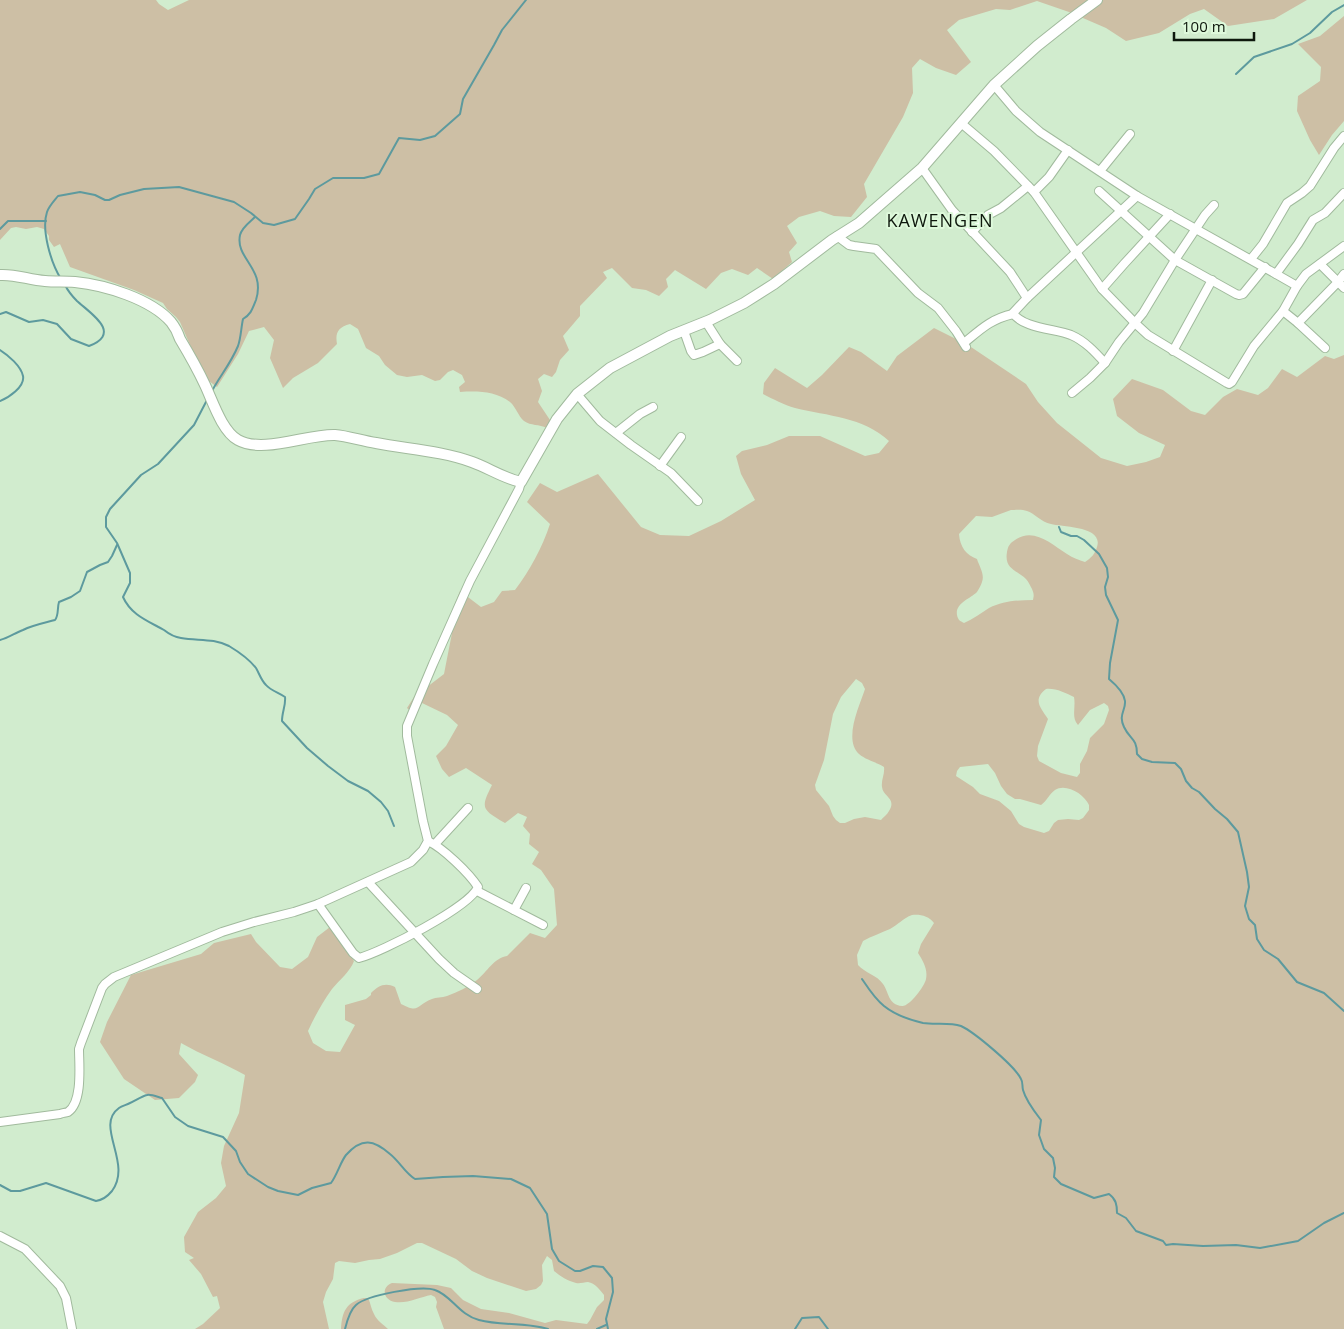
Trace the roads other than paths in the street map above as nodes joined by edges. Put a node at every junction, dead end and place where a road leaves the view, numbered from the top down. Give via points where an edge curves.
1 (1097, 0) edge
2 (994, 85) junction
3 (961, 124) junction
4 (1130, 134) dead end
5 (1344, 136) edge
6 (1068, 150) junction
7 (922, 168) junction
8 (1100, 172) junction
9 (1031, 189) junction
10 (1100, 191) dead end
11 (1344, 193) edge
12 (1137, 196) junction
13 (1214, 205) dead end
14 (1122, 211) junction
15 (1170, 214) junction
16 (1196, 228) junction
17 (972, 232) junction
18 (838, 236) junction
19 (1150, 236) junction
20 (1344, 246) edge
21 (1077, 253) junction
22 (1251, 259) junction
23 (1175, 260) junction
24 (1320, 264) junction
25 (1265, 267) junction
26 (1276, 274) junction
27 (1344, 274) edge
28 (0, 275) edge
29 (1212, 280) junction
30 (1341, 285) edge
31 (1297, 286) junction
32 (1102, 289) junction
33 (1027, 298) junction
34 (1283, 311) junction
35 (1013, 314) junction
36 (706, 322) junction
37 (1298, 323) junction
38 (1135, 324) junction
39 (684, 330) junction
40 (720, 344) junction
41 (1325, 348) dead end
42 (1173, 351) junction
43 (737, 361) dead end
44 (1105, 363) junction
45 (1072, 392) dead end
46 (577, 394) junction
47 (653, 407) dead end
48 (616, 433) junction
49 (681, 437) dead end
50 (660, 466) junction
51 (521, 482) junction
52 (698, 501) dead end
53 (468, 808) dead end
54 (431, 843) junction
55 (368, 882) junction
56 (526, 888) dead end
57 (476, 891) junction
58 (318, 904) junction
59 (514, 910) junction
60 (543, 925) dead end
61 (416, 933) junction
62 (477, 989) dead end
63 (0, 1122) edge
64 (0, 1236) edge
65 (72, 1329) edge

1 - 2 main road via 1037,46
2 - 3 main road
2 - 6 street via 1016,111
3 - 7 main road
3 - 9 street via 994,151
4 - 8 street
5 - 22 street via 1310,186 1287,203
6 - 8 street
6 - 9 street via 1050,176
7 - 17 street
7 - 18 main road via 859,223
8 - 12 street
9 - 17 street via 988,215
9 - 21 street
10 - 14 street
11 - 26 street via 1325,213 1313,220
12 - 14 street
12 - 15 street
13 - 16 street
14 - 19 street
14 - 21 street
15 - 16 street
15 - 19 street
16 - 22 street
16 - 23 street
17 - 33 street via 1010,272
18 - 35 street via 849,245 876,249 918,294 938,308 965,345 990,322
18 - 36 main road via 766,289
19 - 23 street
19 - 32 street
20 - 24 street
21 - 32 street
21 - 33 street
22 - 25 street
23 - 29 street
23 - 38 street
24 - 30 street
24 - 31 street
25 - 26 street
25 - 29 street via 1242,295
26 - 31 street
27 - 30 street
28 - 51 main road via 103,287 135,298 158,312 171,323 228,432 248,444 337,435 452,456
29 - 42 street
30 - 37 street
31 - 34 street
32 - 38 street
33 - 35 street
34 - 37 street
34 - 42 street via 1254,346 1230,384
35 - 44 street via 1034,326 1073,336
36 - 39 main road
36 - 40 street
37 - 41 street
38 - 42 street
38 - 44 street
39 - 40 street via 694,355
39 - 46 main road via 610,368
40 - 43 street
44 - 45 street
46 - 48 street via 600,421
46 - 51 main road via 557,419
47 - 48 street
48 - 50 street
49 - 50 street
50 - 52 street
51 - 54 street via 470,581 408,723 423,821
53 - 54 street
54 - 55 street via 410,862
54 - 57 street via 462,869 477,885
55 - 58 street
55 - 61 street
56 - 59 street
57 - 59 street
57 - 61 street
58 - 61 street via 359,958
58 - 63 street via 222,932 114,977 104,984 81,1043 79,1086 68,1112
59 - 60 street
61 - 62 street via 454,973
64 - 65 street via 25,1249 60,1286 66,1298

